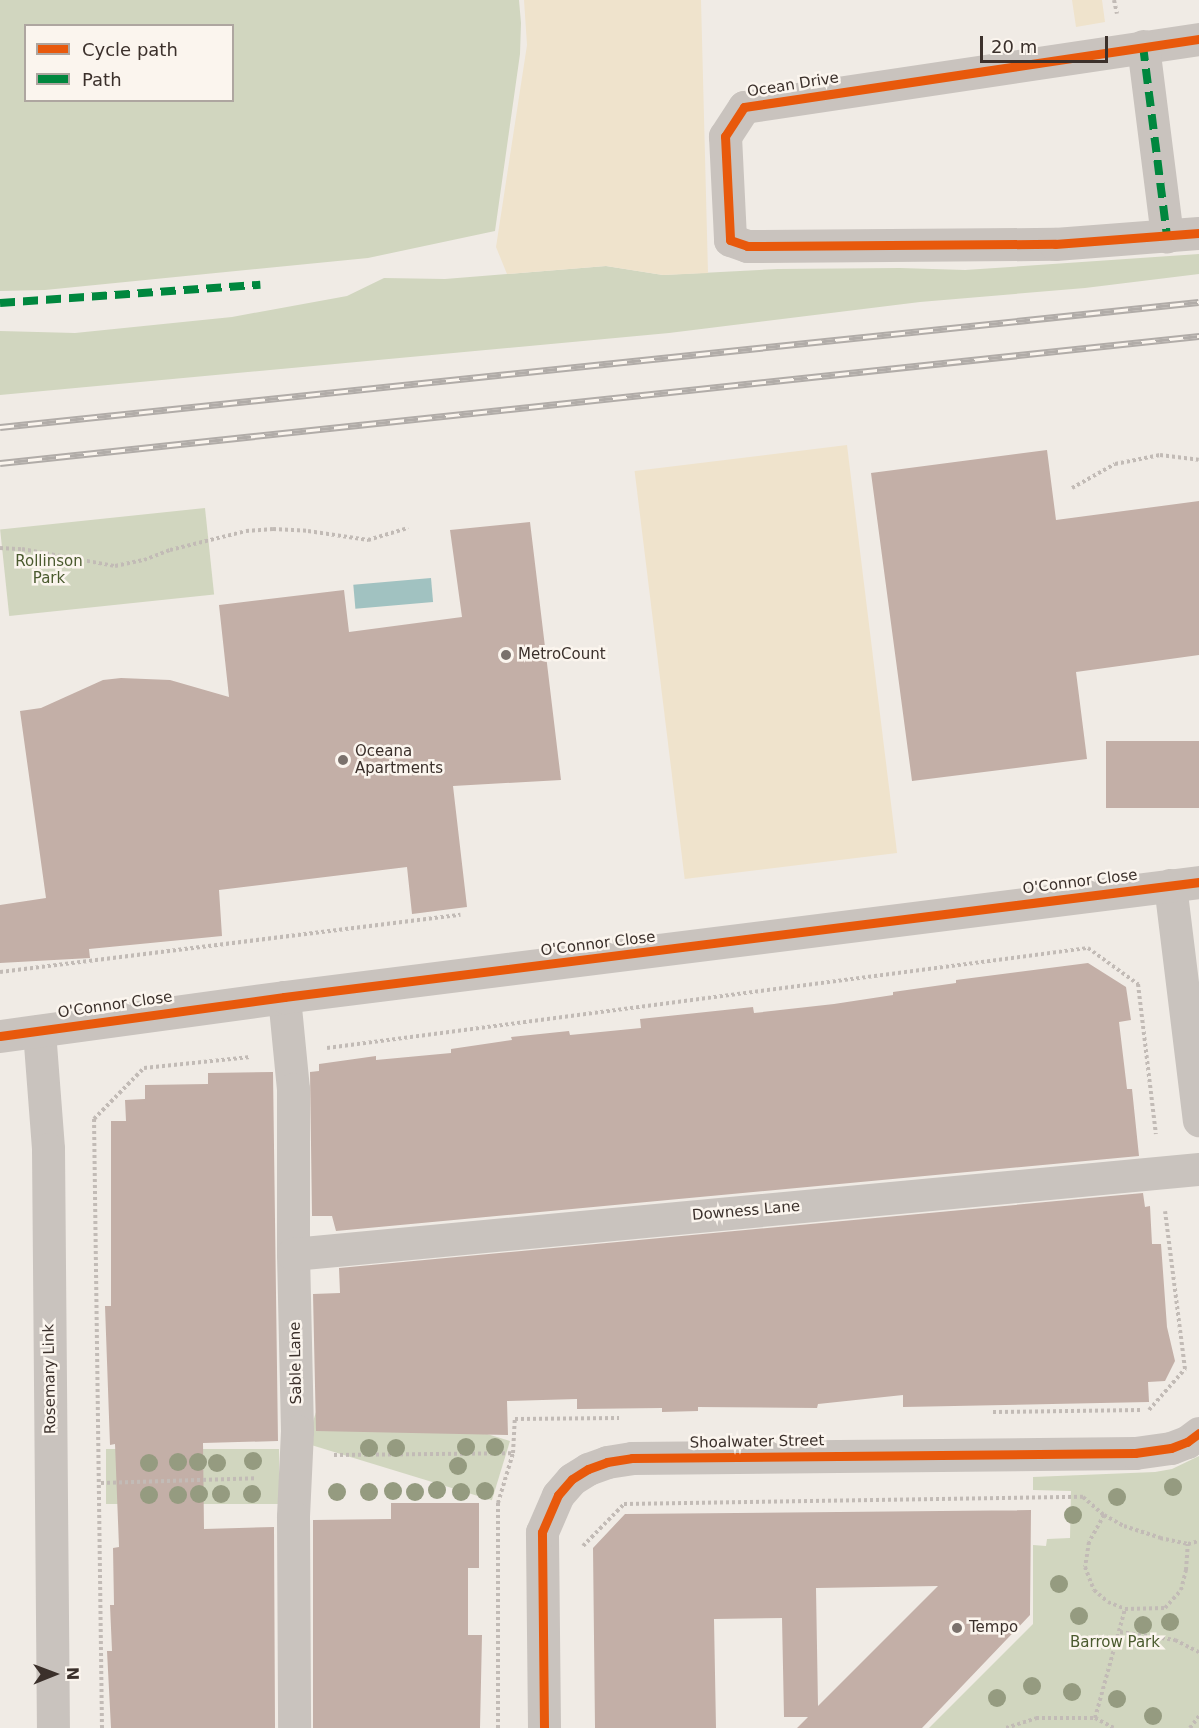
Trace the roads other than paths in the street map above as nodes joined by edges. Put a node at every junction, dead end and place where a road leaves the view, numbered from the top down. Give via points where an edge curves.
1 (1199, 39) edge
2 (1143, 46) junction
3 (1183, 234) edge
4 (1184, 884) edge
5 (284, 997) junction
6 (39, 1031) junction
7 (0, 1036) edge
8 (1199, 1120) edge
9 (1199, 1169) edge
10 (293, 1254) junction
11 (1199, 1433) edge
12 (53, 1728) edge
13 (294, 1728) edge
14 (544, 1728) edge

1 - 2 street, Ocean Drive
2 - 3 street, Ocean Drive
2 - 3 street, Ocean Drive via 744,107 725,136 730,240 747,246 1055,244
4 - 5 street, O'Connor Close
4 - 8 street
5 - 6 street, O'Connor Close
5 - 10 street, Sable Lane via 293,1089
6 - 7 street, O'Connor Close
6 - 12 street, Rosemary Link via 48,1149
9 - 10 street, Downess Lane
10 - 13 street, Sable Lane via 297,1431 293,1517
11 - 14 street, Shoalwater Street via 1171,1448 1135,1453 632,1458 588,1469 558,1495 542,1532

